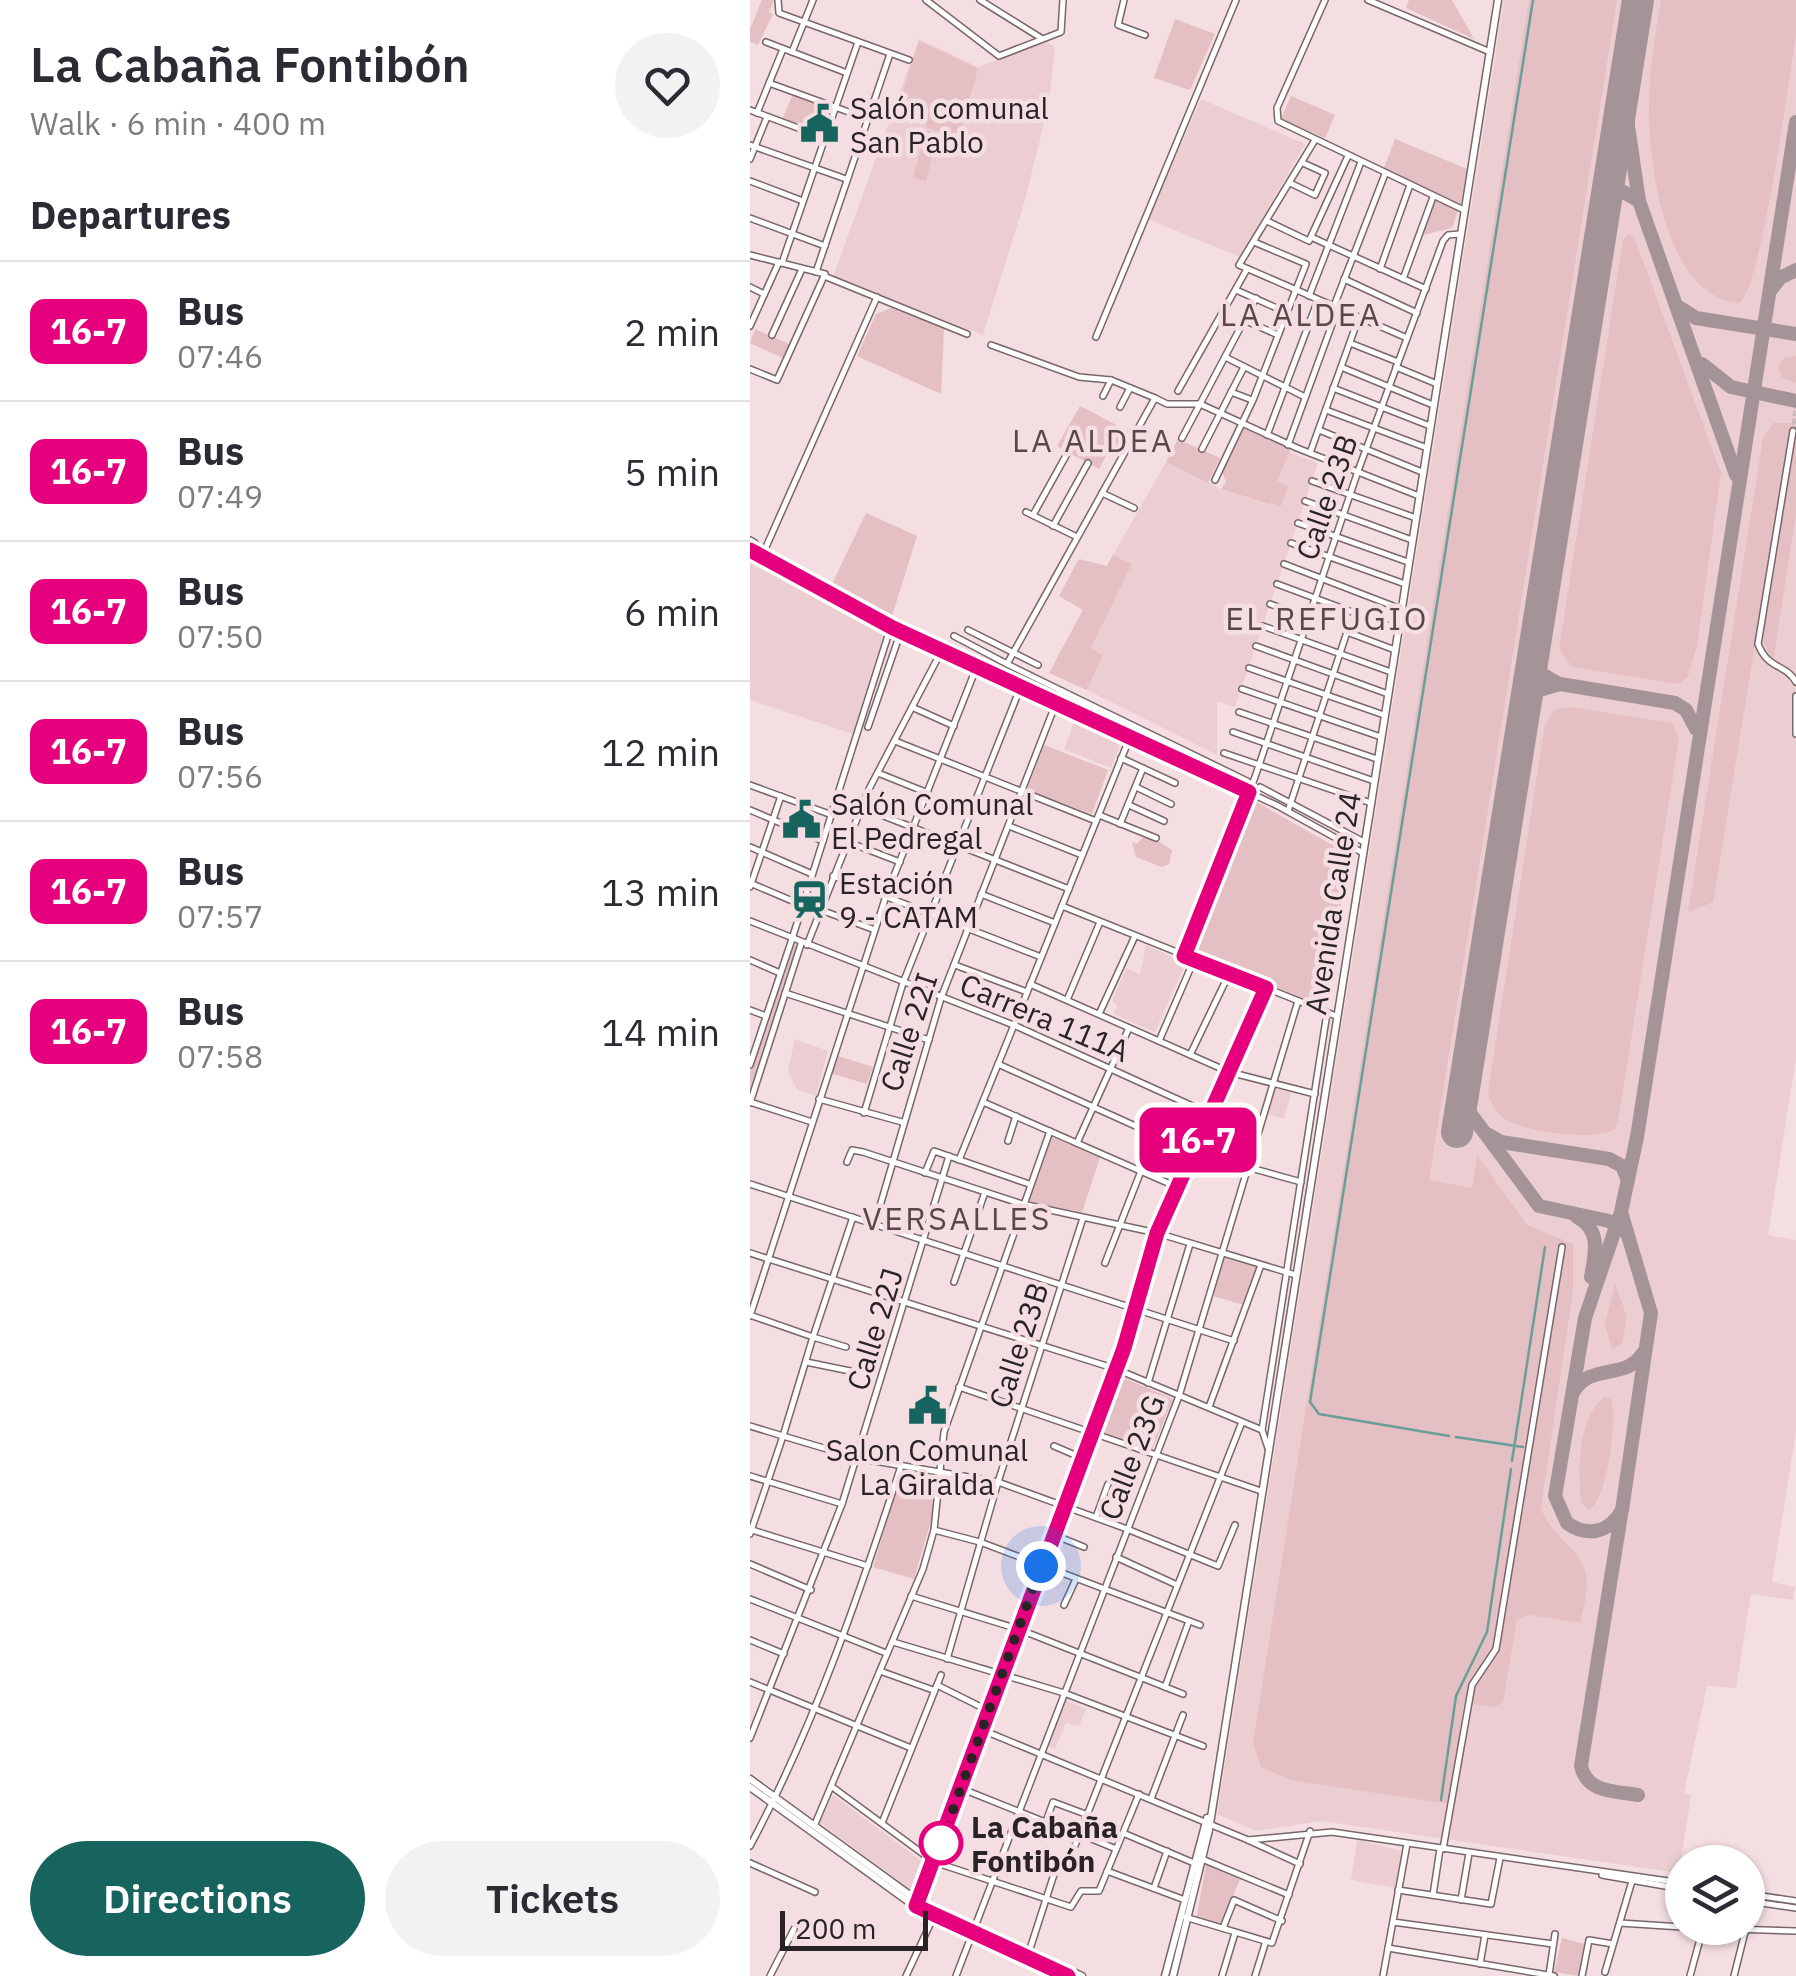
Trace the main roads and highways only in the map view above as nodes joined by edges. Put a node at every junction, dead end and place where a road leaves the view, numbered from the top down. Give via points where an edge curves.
1 (1498, 0) edge
2 (750, 1778) edge
3 (750, 1787) edge
4 (775, 1800) junction
5 (1198, 1861) junction
6 (917, 1904) junction
7 (1186, 1918) junction
8 (976, 1931) junction
9 (1068, 1976) edge
10 (1082, 1976) edge
11 (1165, 1976) edge
12 (1173, 1976) edge

1 - 5 main road, Avenida Calle 24
2 - 4 main road
3 - 4 main road
4 - 6 main road
4 - 6 main road
5 - 7 main road, Avenida Calle 24
5 - 7 main road, Avenida Calle 24
6 - 8 main road
6 - 8 main road
7 - 11 main road, Avenida Calle 24
7 - 12 main road, Avenida Calle 24
8 - 9 main road
8 - 10 main road

